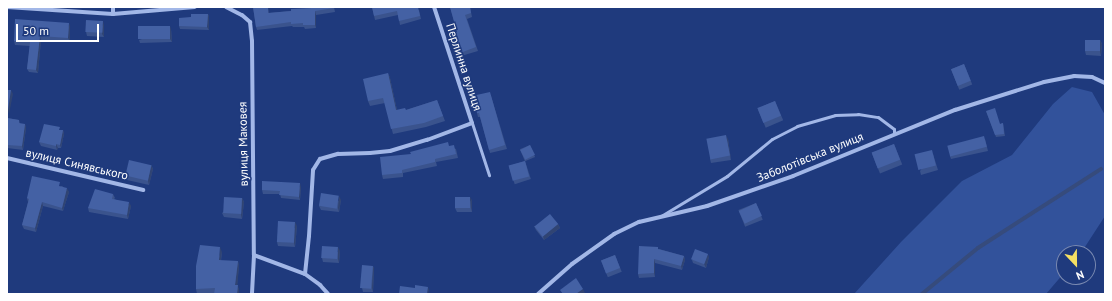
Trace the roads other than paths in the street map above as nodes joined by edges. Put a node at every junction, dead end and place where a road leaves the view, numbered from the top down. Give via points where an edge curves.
1 (7, 7) edge
2 (113, 7) edge
3 (195, 7) edge
4 (226, 7) edge
5 (434, 7) edge
6 (113, 14) junction
7 (1105, 83) edge
8 (472, 123) junction
9 (894, 134) junction
10 (7, 158) edge
11 (489, 175) dead end
12 (143, 190) dead end
13 (659, 217) junction
14 (254, 255) junction
15 (305, 274) junction
16 (252, 294) edge
17 (328, 294) edge
18 (538, 294) edge

1 - 6 street
2 - 6 street
3 - 6 street
4 - 14 street, вулиця Маковея via 242,14 250,22
5 - 8 street, Перлинна вулиця
7 - 9 street, Заболотівська вулиця via 1092,77 1074,76 1044,82 955,110
8 - 11 lane
8 - 15 street, Перлинна вулиця via 390,151 338,154 320,159 313,170 310,236
9 - 13 street, Заболотівська вулиця via 786,178 707,206
9 - 13 lane via 894,129 878,117 858,114 835,115 797,126 772,139 727,176
10 - 12 street, вулиця Синявського
13 - 18 street, Заболотівська вулиця via 639,222 614,234 572,264
14 - 15 street
14 - 16 street, вулиця Маковея
15 - 17 street

